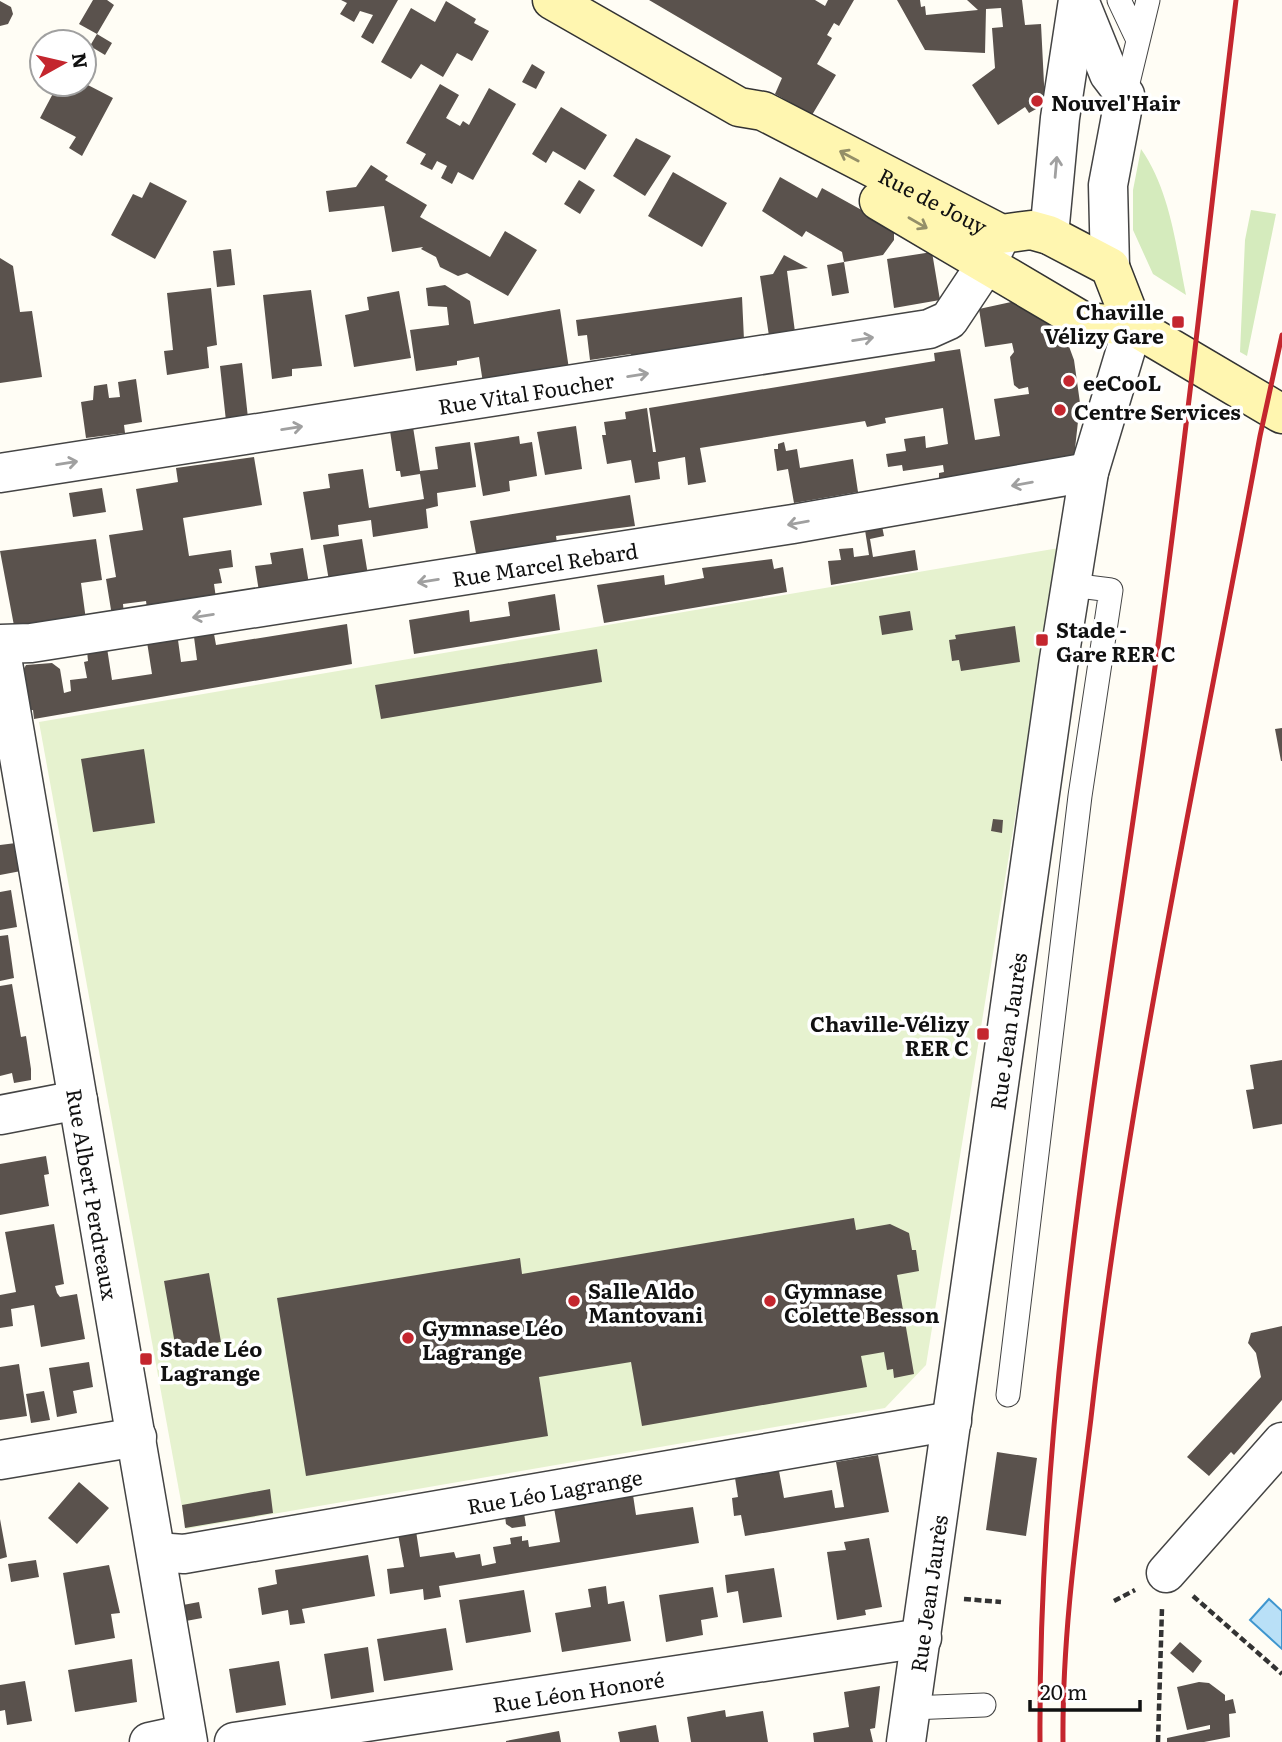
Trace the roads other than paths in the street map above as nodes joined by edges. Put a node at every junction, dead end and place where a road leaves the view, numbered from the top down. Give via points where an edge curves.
1 (552, 0) edge
2 (1078, 0) edge
3 (1119, 0) edge
4 (1148, 0) edge
5 (1137, 38) junction
6 (1125, 95) junction
7 (1049, 235) junction
8 (995, 256) junction
9 (1110, 267) junction
10 (1133, 326) junction
11 (1282, 414) edge
12 (1089, 472) junction
13 (0, 474) edge
14 (1071, 585) junction
15 (0, 645) edge
16 (78, 1100) junction
17 (0, 1115) edge
18 (1008, 1395) dead end
19 (952, 1422) junction
20 (137, 1437) junction
21 (1282, 1442) edge
22 (0, 1460) edge
23 (156, 1552) junction
24 (1166, 1573) road end
25 (922, 1638) junction
26 (984, 1705) dead end
27 (908, 1725) edge
28 (187, 1738) edge
29 (149, 1742) edge
30 (234, 1742) edge

1 - 8 main road, Rue de Jouy via 739,107 753,129
2 - 6 street via 1109,74
7 -> 2 street via 1059,118
3 - 5 lane
4 - 5 lane
5 - 6 lane
6 - 9 street via 1108,185
7 - 8 main road, Rue de Jouy via 1031,230
7 - 9 main road, Rue de Jouy
8 - 9 main road via 1029,259 1044,266
8 - 10 main road, Rue de Jouy via 1084,322
13 -> 8 street, Rue Vital Foucher via 929,329 949,320
9 - 10 main road
10 - 11 main road, Rue de Jouy
10 - 12 street, Rue Jean Jaurès
12 - 14 street, Rue Jean Jaurès
12 -> 15 street, Rue Marcel Rebard via 772,527
14 - 18 lane via 1111,590 1078,810
14 - 19 street, Rue Jean Jaurès
15 - 16 street, Rue Albert Perdreaux
16 - 17 street
16 - 20 street, Rue Albert Perdreaux
19 - 23 street, Rue Léo Lagrange via 184,1554
19 - 25 street, Rue Jean Jaurès
20 - 22 street
20 - 23 street, Rue Albert Perdreaux
21 - 24 street
23 - 28 street, Rue Albert Perdreaux
25 - 27 street, Rue Jean Jaurès
25 - 30 street, Rue Léon Honoré
26 - 27 lane
28 - 29 street

